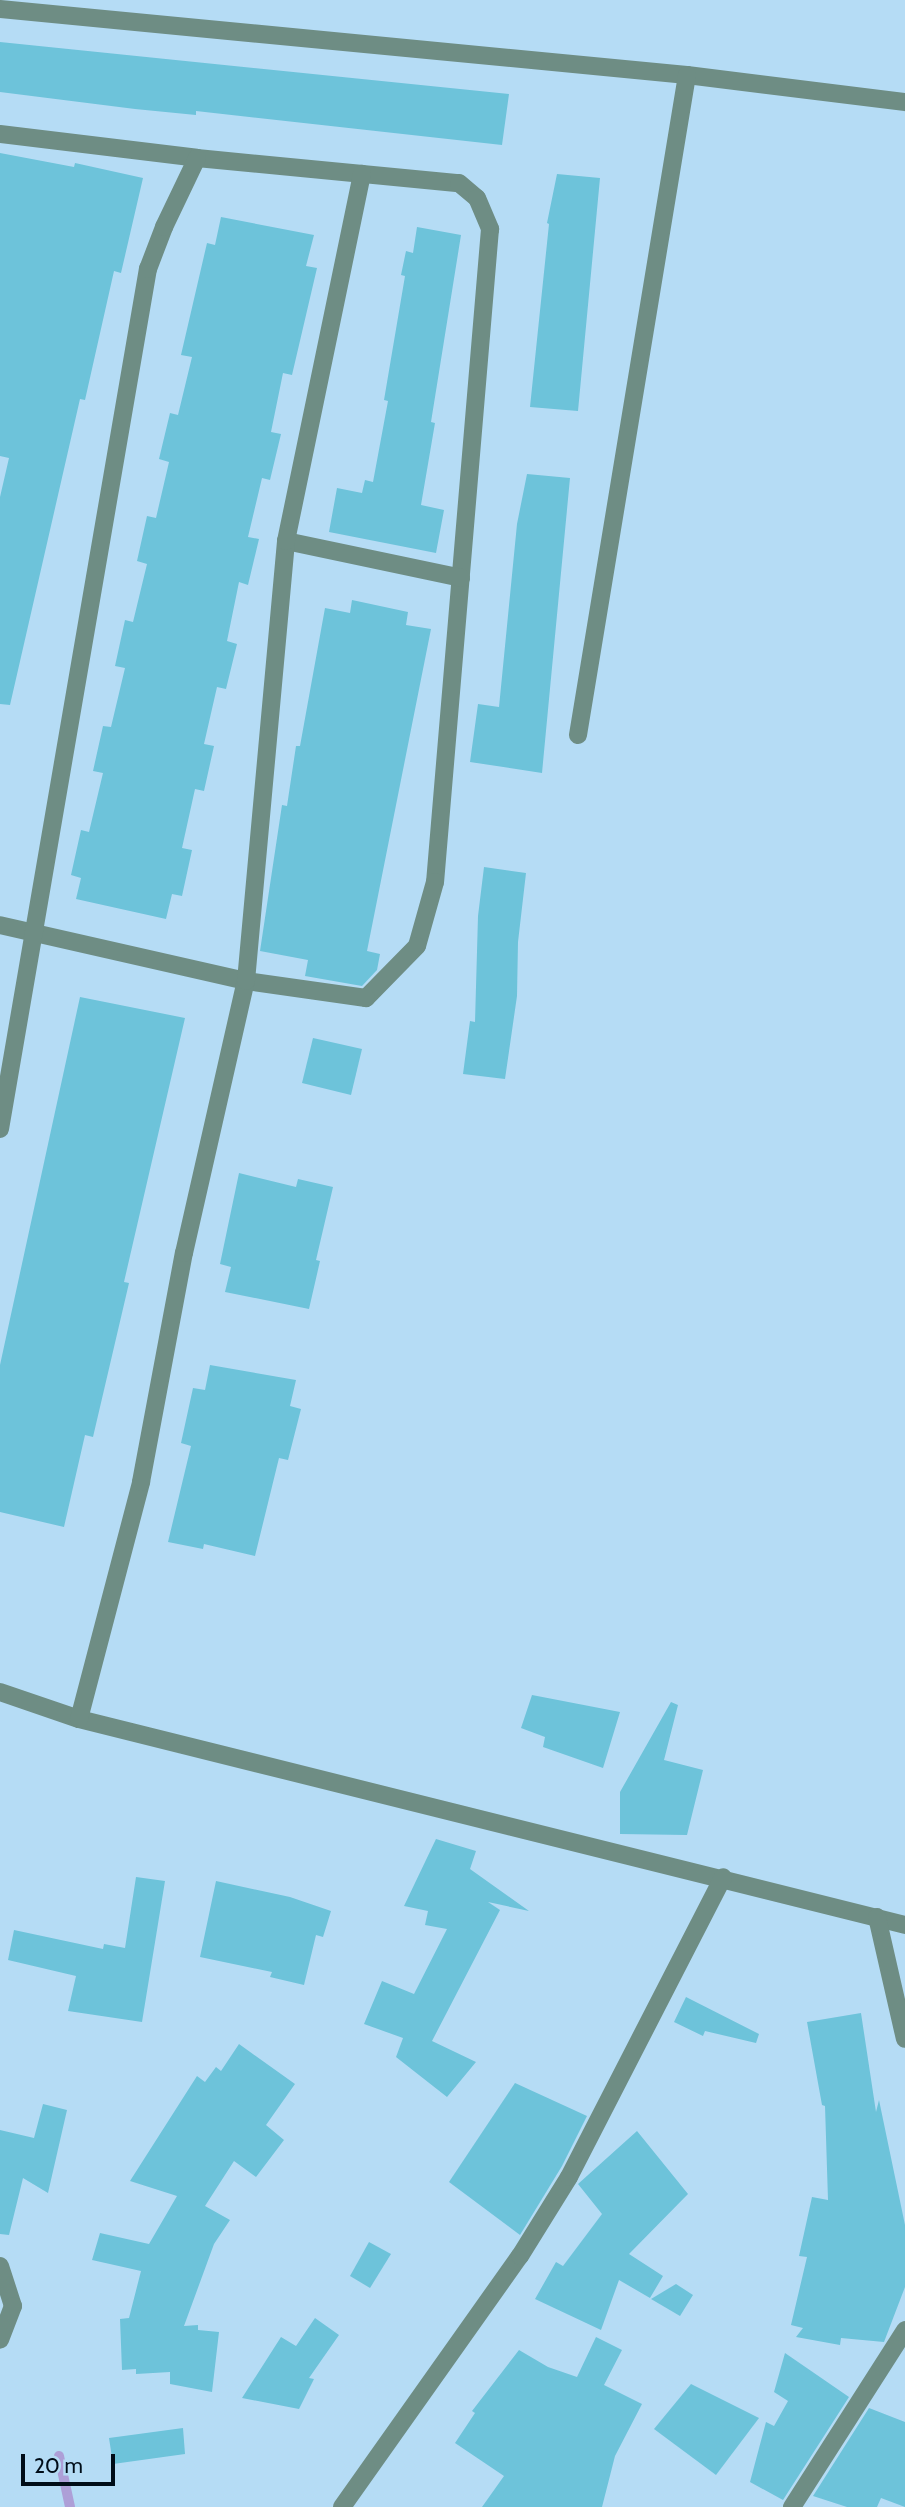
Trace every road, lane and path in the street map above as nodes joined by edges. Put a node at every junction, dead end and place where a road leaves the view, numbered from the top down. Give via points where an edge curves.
1 (0, 9) edge
2 (687, 75) junction
3 (905, 102) edge
4 (0, 134) edge
5 (197, 158) junction
6 (362, 174) junction
7 (286, 541) junction
8 (461, 578) junction
9 (578, 735) dead end
10 (0, 925) edge
11 (35, 931) junction
12 (246, 981) junction
13 (0, 1129) edge
14 (0, 1692) edge
15 (79, 1718) junction
16 (723, 1877) junction
17 (877, 1917) junction
18 (905, 1925) edge
19 (905, 2039) edge
20 (0, 2266) edge
21 (905, 2330) edge
22 (0, 2340) edge
23 (342, 2507) edge
24 (792, 2507) edge

1 - 2 street
2 - 3 street
2 - 9 street
4 - 5 street
5 - 6 street
5 - 11 street via 148,269
6 - 7 street
6 - 8 street via 459,183 477,198 490,229
7 - 8 street
7 - 12 street
8 - 12 street via 435,882 417,946 366,998
10 - 11 street
11 - 12 street
11 - 13 street
12 - 15 street via 184,1253 141,1482
14 - 15 street
15 - 16 street
16 - 17 street
16 - 23 street via 562,2188 520,2256
17 - 18 street
17 - 19 street
20 - 22 street via 12,2306
21 - 24 street

